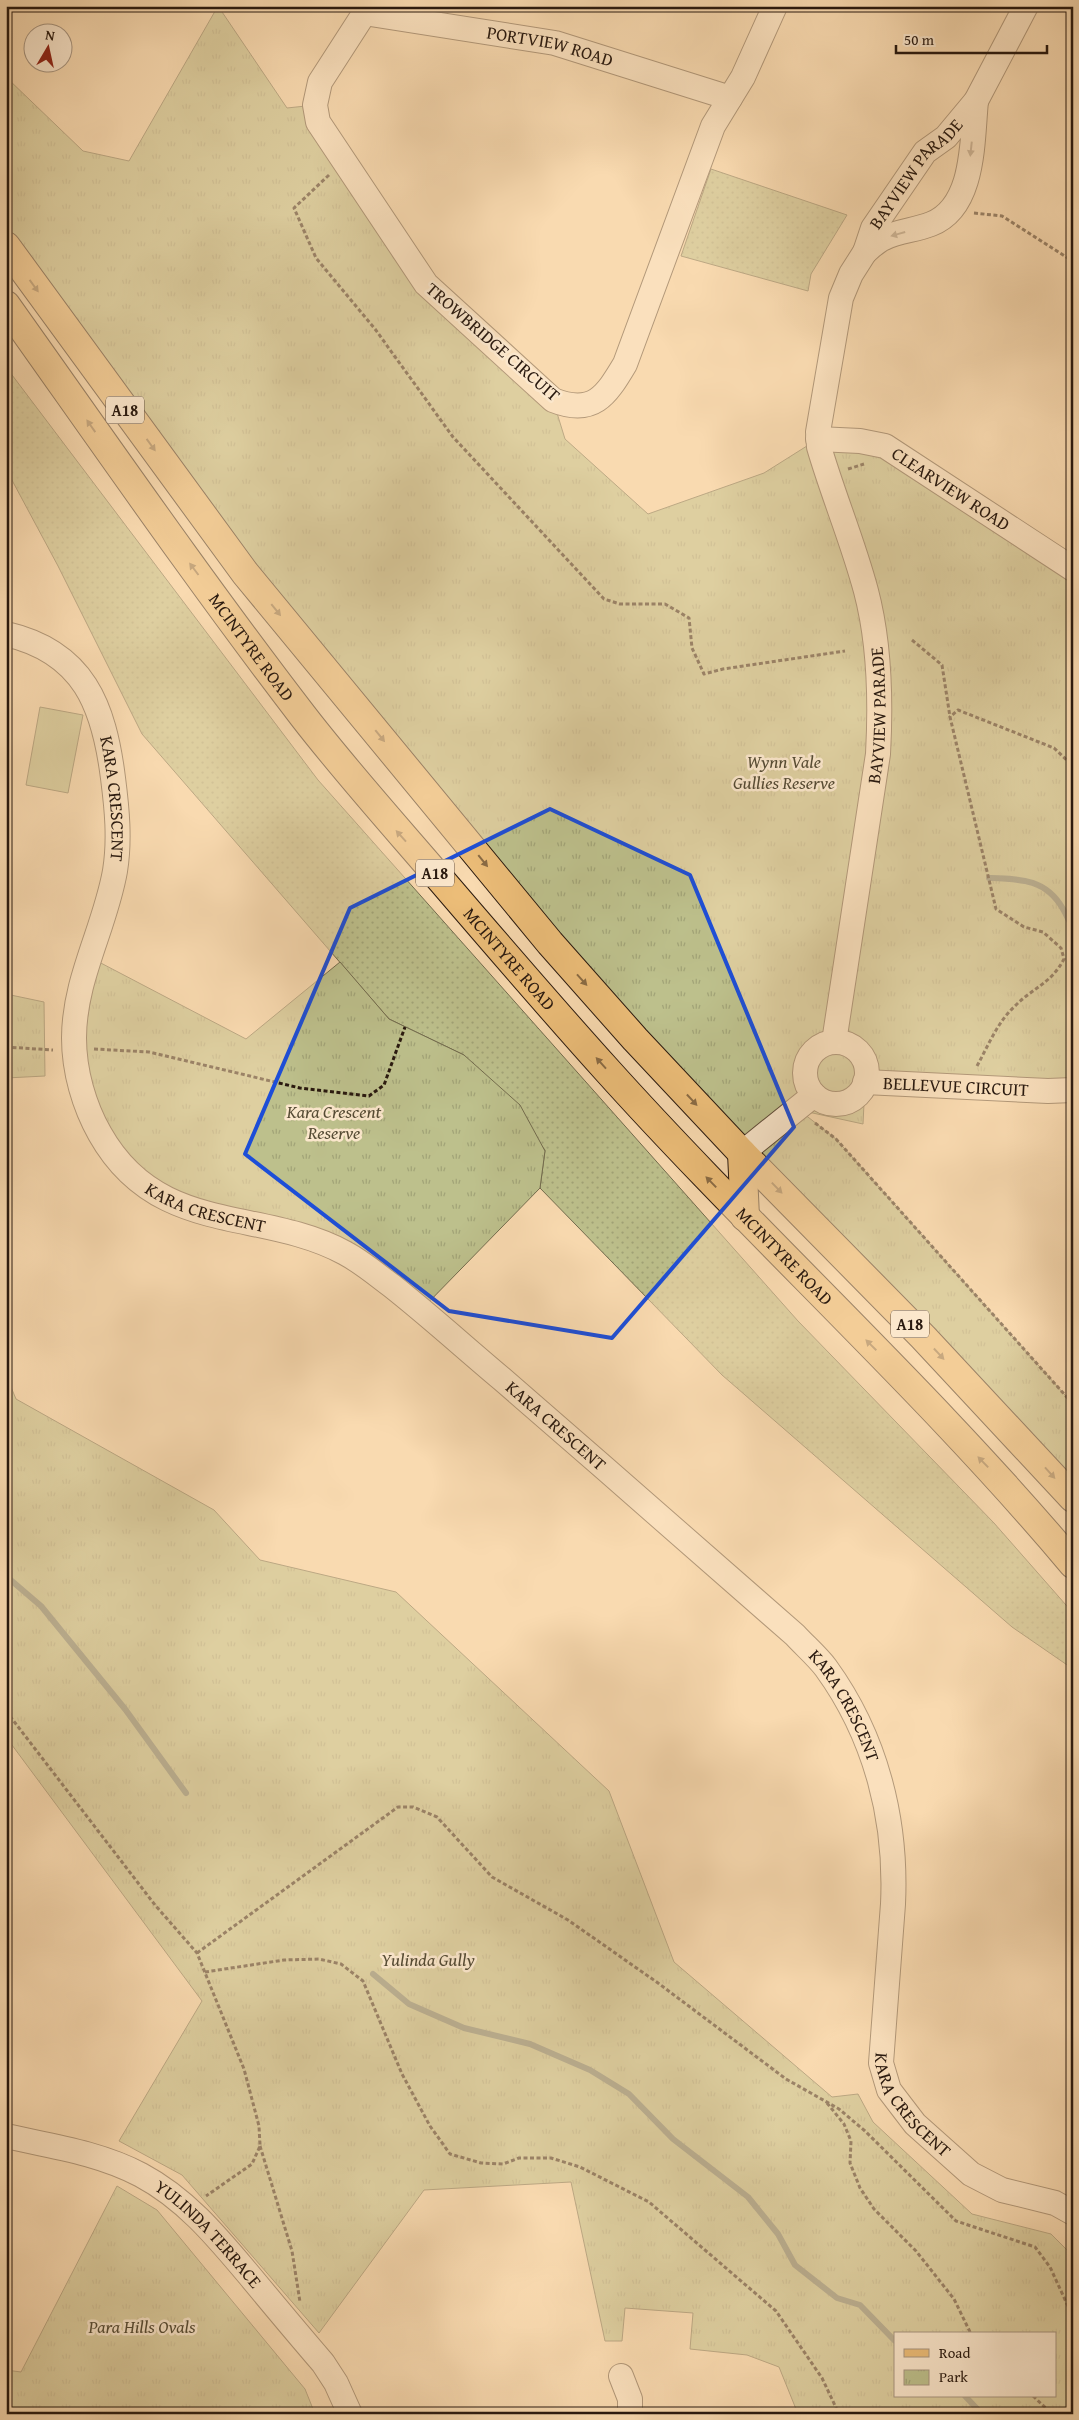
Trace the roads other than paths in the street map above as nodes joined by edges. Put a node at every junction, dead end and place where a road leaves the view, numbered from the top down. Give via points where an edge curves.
1 (775, 6) edge
2 (1026, 6) edge
3 (366, 10) edge
4 (730, 98) junction
5 (976, 101) junction
6 (6, 246) edge
7 (865, 252) junction
8 (6, 305) edge
9 (818, 440) junction
10 (1073, 569) edge
11 (6, 634) edge
12 (834, 1042) junction
13 (865, 1082) junction
14 (1073, 1090) edge
15 (1048, 1091) junction
16 (806, 1102) junction
17 (1073, 1102) edge
18 (679, 1148) junction
19 (742, 1153) junction
20 (745, 1217) junction
21 (1073, 1498) edge
22 (1073, 1564) edge
23 (6, 2136) edge
24 (1073, 2213) edge
25 (621, 2376) dead end
26 (350, 2414) edge
27 (630, 2414) edge

1 - 4 street, TROWBRIDGE CIRCUIT
2 - 5 street, BAYVIEW PARADE
3 - 4 street, PORTVIEW ROAD via 554,43
3 - 4 street, TROWBRIDGE CIRCUIT via 320,82 315,96 318,122 433,292 553,400 569,406 584,406 601,399 624,364 708,140
5 - 7 street, BAYVIEW PARADE via 946,137 925,152 873,228
5 -> 7 street, BAYVIEW PARADE via 966,184 958,201 935,223 883,238
6 -> 19 main road, A18 via 246,573 550,943
7 - 9 street, BAYVIEW PARADE via 841,298
18 -> 8 main road, MCINTYRE ROAD / A18 via 505,955 351,776 149,509
9 - 10 street, CLEARVIEW ROAD via 860,441 885,446
9 - 12 street, BAYVIEW PARADE via 866,591 876,644 880,693 878,754
11 - 24 street, KARA CRESCENT via 43,648 62,660 80,678 100,712 112,767 118,828 115,871 82,981 74,1036 83,1095 101,1136 130,1172 146,1186 188,1208 205,1215 316,1240 361,1262 601,1465 794,1635 825,1668 864,1736 882,1788 892,1834 893,1904 881,2063 890,2090 915,2124 971,2174 1002,2190 1055,2203
12 - 13 street via 856,1049 866,1063 868,1074
12 - 16 street via 811,1053 805,1066
13 - 15 street, BELLEVUE CIRCUIT
13 - 16 street via 855,1099 840,1105
14 - 15 street, BELLEVUE CIRCUIT
15 - 17 street, BELLEVUE CIRCUIT
16 - 19 street
18 - 19 main road
20 -> 18 main road, MCINTYRE ROAD / A18
19 - 20 main road
19 -> 21 main road, A18 via 929,1343
22 -> 20 main road, MCINTYRE ROAD / A18 via 996,1475
23 - 26 street, YULINDA TERRACE via 91,2156 121,2167 160,2187 188,2207 322,2363 336,2383
25 - 27 street via 630,2399

